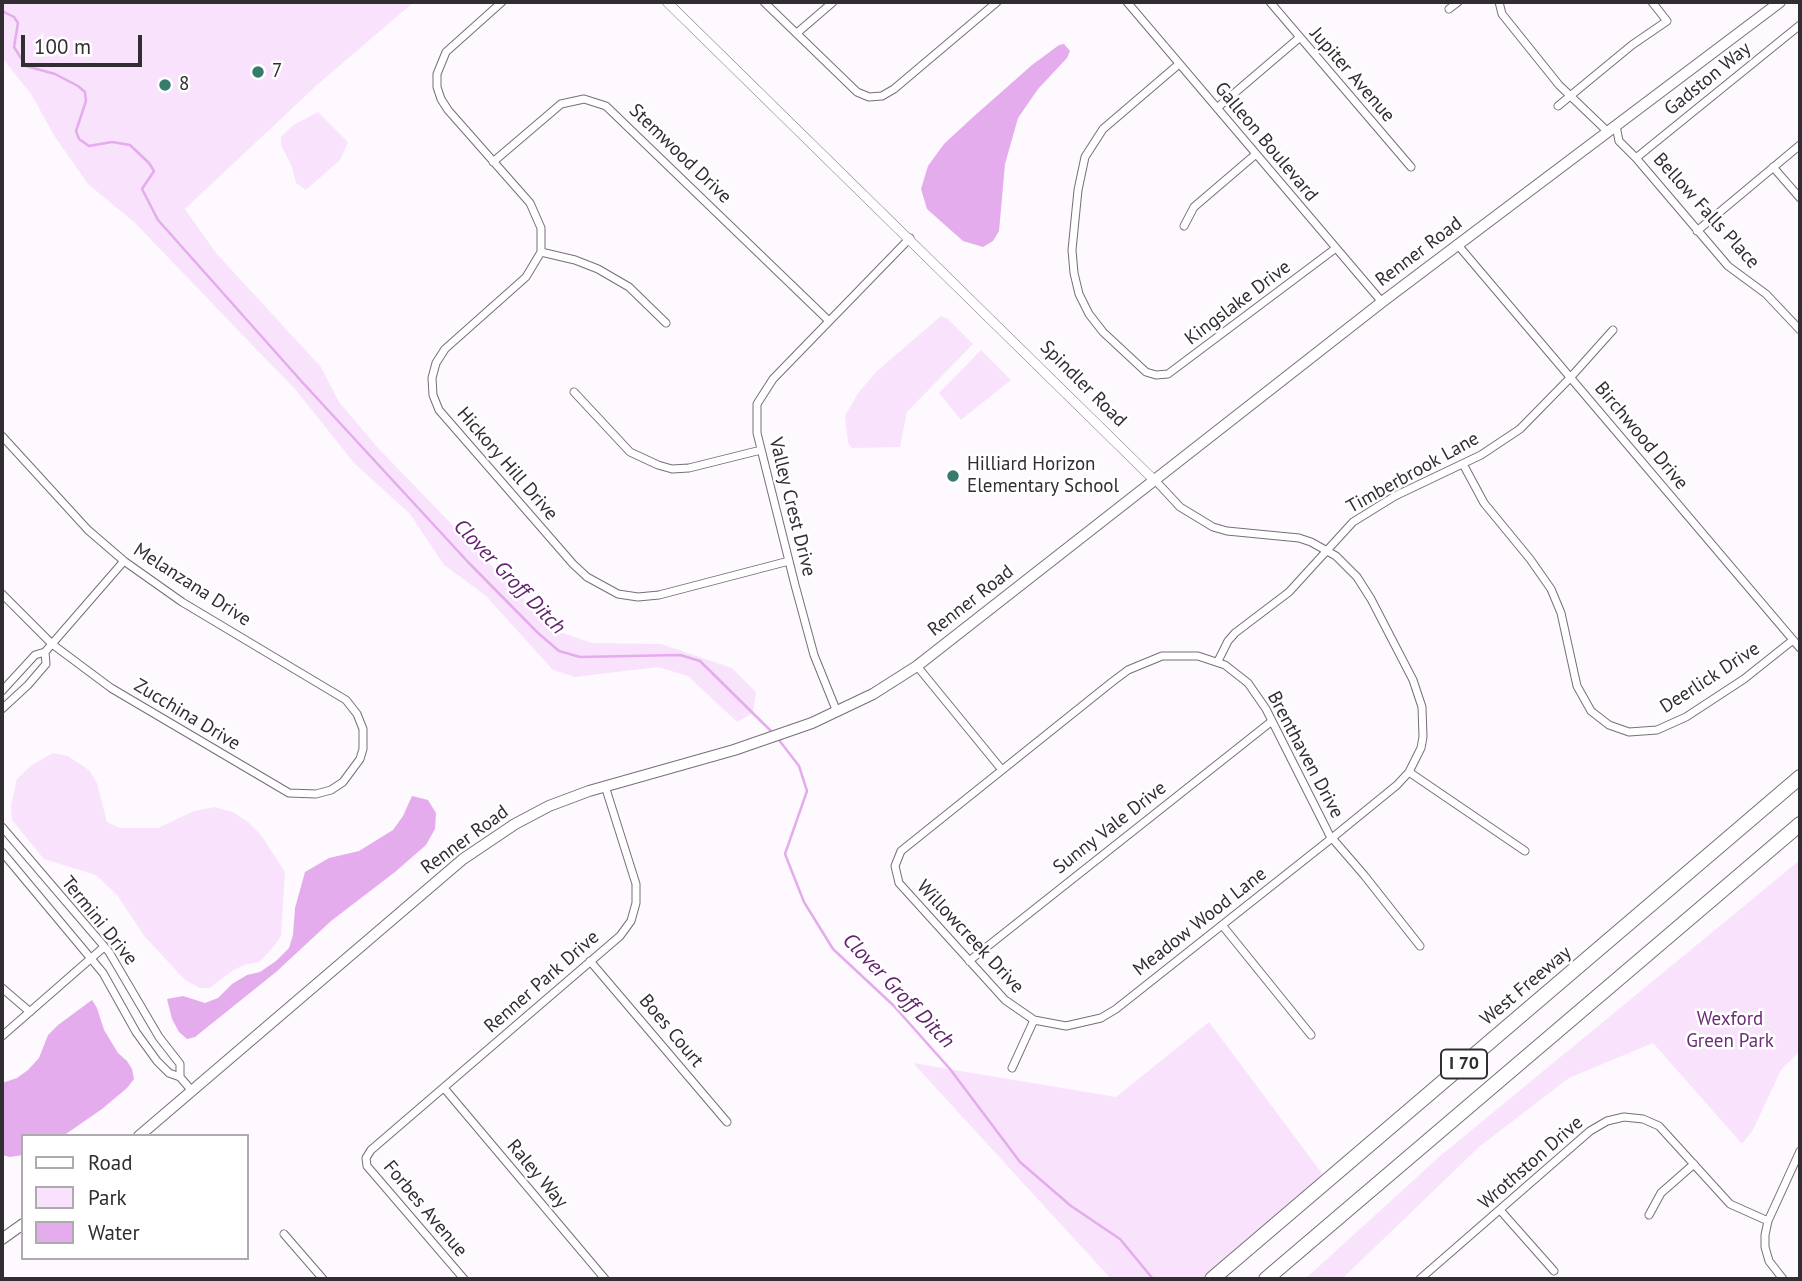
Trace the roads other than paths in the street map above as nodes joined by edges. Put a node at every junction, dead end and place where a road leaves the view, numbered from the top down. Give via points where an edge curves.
1 (502, 2) edge
2 (667, 2) edge
3 (764, 2) edge
4 (833, 2) edge
5 (997, 2) edge
6 (1126, 2) edge
7 (1270, 2) edge
8 (1458, 2) edge
9 (1499, 2) edge
10 (1653, 2) edge
11 (1780, 2) edge
12 (1449, 9) dead end
13 (1800, 25) edge
14 (797, 33) junction
15 (1299, 38) junction
16 (1179, 64) junction
17 (1570, 94) junction
18 (1558, 106) dead end
19 (1216, 108) junction
20 (1608, 131) junction
21 (1619, 141) junction
22 (1800, 145) edge
23 (1256, 154) junction
24 (1636, 158) junction
25 (493, 162) junction
26 (1411, 167) dead end
27 (1773, 167) junction
28 (1800, 198) edge
29 (1184, 226) dead end
30 (1698, 231) junction
31 (910, 238) junction
32 (1457, 244) junction
33 (1336, 248) junction
34 (541, 252) junction
35 (1382, 302) junction
36 (829, 321) junction
37 (666, 323) dead end
38 (1614, 330) dead end
39 (1800, 330) edge
40 (1570, 378) junction
41 (574, 392) dead end
42 (2, 436) edge
43 (761, 450) junction
44 (1463, 464) junction
45 (1153, 479) junction
46 (1326, 550) junction
47 (124, 561) junction
48 (789, 561) junction
49 (2, 594) edge
50 (1793, 640) junction
51 (52, 644) junction
52 (1800, 648) edge
53 (45, 652) junction
54 (1218, 662) junction
55 (917, 666) junction
56 (2, 691) edge
57 (2, 709) edge
58 (837, 712) junction
59 (1272, 720) junction
60 (363, 749) joint
61 (1002, 770) junction
62 (1409, 772) junction
63 (1800, 777) edge
64 (605, 786) junction
65 (1800, 824) edge
66 (2, 827) edge
67 (5, 838) edge
68 (1332, 838) junction
69 (1525, 851) dead end
70 (2, 852) edge
71 (1222, 925) junction
72 (1420, 946) dead end
73 (104, 947) junction
74 (91, 959) junction
75 (590, 961) junction
76 (969, 961) junction
77 (2, 988) edge
78 (30, 1012) junction
79 (1034, 1020) junction
80 (1311, 1035) dead end
81 (2, 1036) edge
82 (1012, 1068) dead end
83 (180, 1077) junction
84 (444, 1088) junction
85 (192, 1091) junction
86 (727, 1122) dead end
87 (141, 1134) edge
88 (1800, 1151) edge
89 (366, 1158) joint
90 (1694, 1164) junction
91 (1500, 1210) junction
92 (1649, 1215) dead end
93 (1768, 1221) junction
94 (21, 1225) edge
95 (285, 1234) dead end
96 (2, 1239) edge
97 (1553, 1271) dead end
98 (323, 1279) edge
99 (464, 1279) edge
100 (605, 1279) edge
101 (1212, 1279) edge
102 (1266, 1279) edge
103 (1420, 1279) edge
104 (1783, 1279) edge

1 - 25 street via 454,43 437,74 441,99
2 - 31 street, Spindler Road
3 - 14 street
4 - 14 street
5 - 14 street via 882,96 857,92
6 - 16 street, Galleon Boulevard
7 - 15 street, Jupiter Avenue
8 - 12 street
9 - 17 street via 1502,14
10 - 17 street via 1667,21
11 - 20 main road, Renner Road
13 - 24 street, Gadston Way
15 - 19 street
15 - 26 street, Jupiter Avenue
16 - 19 street, Galleon Boulevard
16 - 33 street, Kingslake Drive via 1102,129 1085,157 1072,250 1074,273 1089,314 1103,332 1138,366 1156,375 1168,374
17 - 18 street
17 - 20 street
19 - 23 street, Galleon Boulevard
20 - 21 street, Bellow Falls Place
20 - 21 street
20 - 32 main road, Renner Road
21 - 24 street, Bellow Falls Place
22 - 27 street
23 - 29 street via 1194,207
23 - 33 street, Galleon Boulevard
24 - 30 street, Bellow Falls Place
25 - 34 street via 530,204 541,228
25 - 36 street, Stemwood Drive via 562,104 584,99 606,106
27 - 28 street
27 - 30 street
30 - 39 street, Bellow Falls Place via 1728,265 1766,294
31 - 36 street, Valley Crest Drive
31 - 45 street, Spindler Road
32 - 35 main road, Renner Road
32 - 40 street, Birchwood Drive
33 - 35 street, Galleon Boulevard
34 - 37 street via 598,268 629,288
34 - 48 street, Hickory Hill Drive via 526,277 465,329 436,363 433,394 453,428 573,564 618,594 659,595
35 - 45 main road, Renner Road
36 - 43 street, Valley Crest Drive via 773,379 757,404
38 - 40 street, Timberbrook Lane
40 - 44 street, Timberbrook Lane via 1520,429
40 - 50 street, Birchwood Drive
41 - 43 street via 630,452 658,465 688,468
42 - 47 street, Melanzana Drive via 88,530
43 - 48 street, Valley Crest Drive
44 - 46 street, Timberbrook Lane via 1364,514
44 - 50 street, Deerlick Drive via 1484,503 1551,589 1577,686 1591,711 1609,725 1629,732 1657,730 1686,717
45 - 46 street, Spindler Road via 1180,507 1213,527 1298,538
45 - 55 main road, Renner Road
46 - 54 street, Timberbrook Lane via 1289,592 1235,633
46 - 62 street, Spindler Road via 1364,586 1413,680 1424,722 1421,748
47 - 51 street
47 - 60 street, Melanzana Drive via 182,602 346,700 363,729
48 - 58 street, Valley Crest Drive via 814,655
49 - 51 street, Zucchina Drive
50 - 52 street, Birchwood Drive
51 - 53 street
51 - 60 street, Zucchina Drive via 111,688 289,793 331,790 353,772
53 - 56 street via 35,655
53 - 57 street via 46,664
54 - 59 street, Brenthaven Drive via 1248,682
54 - 61 street via 1198,656 1161,656 1137,665
55 - 58 main road, Renner Road
55 - 61 street
58 - 64 main road, Renner Road via 766,740
59 - 68 street, Brenthaven Drive
59 - 76 street, Sunny Vale Drive
61 - 76 street, Willowcreek Drive via 901,851 895,866 899,883
62 - 68 street, Meadow Wood Lane
62 - 69 street
63 - 101 highway, West Freeway / I 70
64 - 75 street, Renner Park Drive via 636,884 636,903 626,929
64 - 85 main road, Renner Road via 531,815 463,859
65 - 102 highway, I 70
66 - 67 street, Termini Drive
67 - 73 street, Termini Drive
68 - 71 street, Meadow Wood Lane
68 - 72 street, Brenthaven Drive
70 - 74 street, Termini Drive
71 - 79 street, Meadow Wood Lane via 1101,1018 1066,1026
71 - 80 street
73 - 74 street
73 - 83 street, Termini Drive via 180,1065
74 - 78 street
74 - 83 street, Termini Drive via 157,1061
75 - 84 street, Renner Park Drive
75 - 86 street, Boes Court
76 - 79 street, Willowcreek Drive via 1005,1000
77 - 78 street
78 - 81 street
79 - 82 street
83 - 85 street, Termini Drive
84 - 89 street, Renner Park Drive
84 - 100 street, Raley Way
85 - 87 main road, Renner Road
88 - 93 street
89 - 99 street, Forbes Avenue via 367,1166
90 - 91 street, Wrothston Drive via 1659,1126 1633,1117 1615,1118 1590,1131
90 - 92 street via 1661,1193
90 - 93 street, Wrothston Drive via 1730,1204
91 - 97 street
91 - 103 street, Wrothston Drive
93 - 104 street via 1765,1247
94 - 96 main road
95 - 98 street

